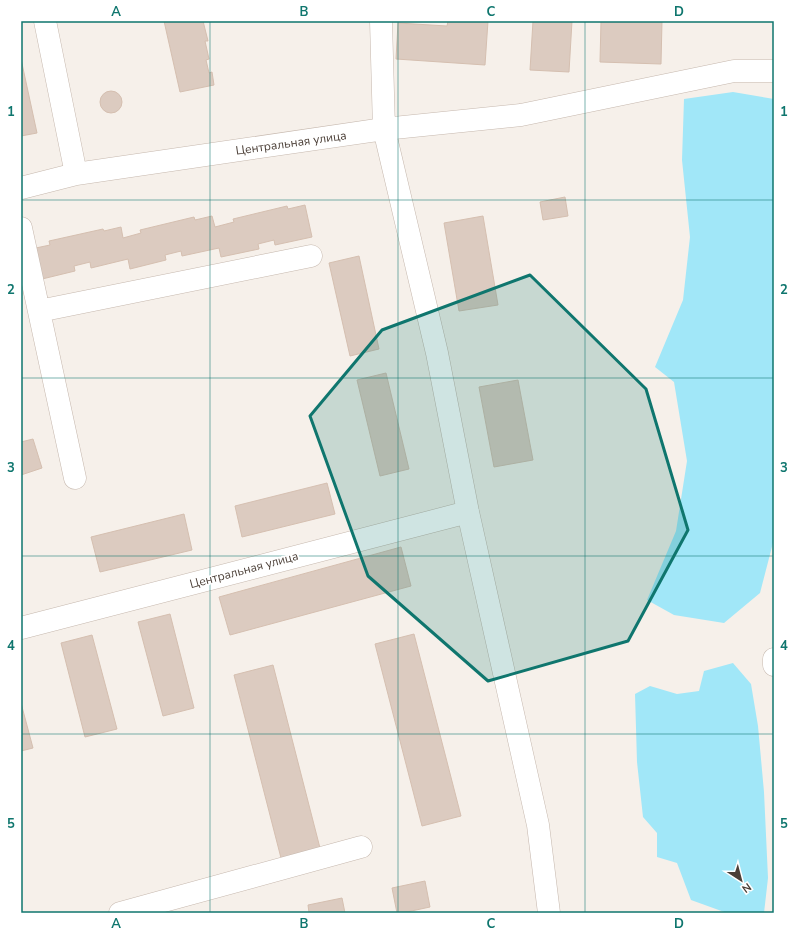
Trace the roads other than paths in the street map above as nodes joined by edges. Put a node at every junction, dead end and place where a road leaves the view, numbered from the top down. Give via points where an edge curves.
1 (45, 21) edge
2 (381, 21) edge
3 (774, 71) edge
4 (384, 129) junction
5 (76, 174) junction
6 (21, 188) edge
7 (21, 228) edge
8 (311, 256) dead end
9 (39, 310) junction
10 (75, 478) dead end
11 (468, 512) junction
12 (21, 628) edge
13 (774, 659) edge
14 (774, 665) edge
15 (361, 847) dead end
16 (120, 913) edge
17 (549, 913) edge

1 - 5 street
2 - 4 street
3 - 4 street, Центральная улица via 734,71 520,115
4 - 5 street, Центральная улица
4 - 11 street via 437,353
5 - 6 street, Центральная улица
7 - 9 street
8 - 9 street
9 - 10 street
11 - 12 street, Центральная улица
11 - 17 street via 538,825
13 - 14 street
15 - 16 street

